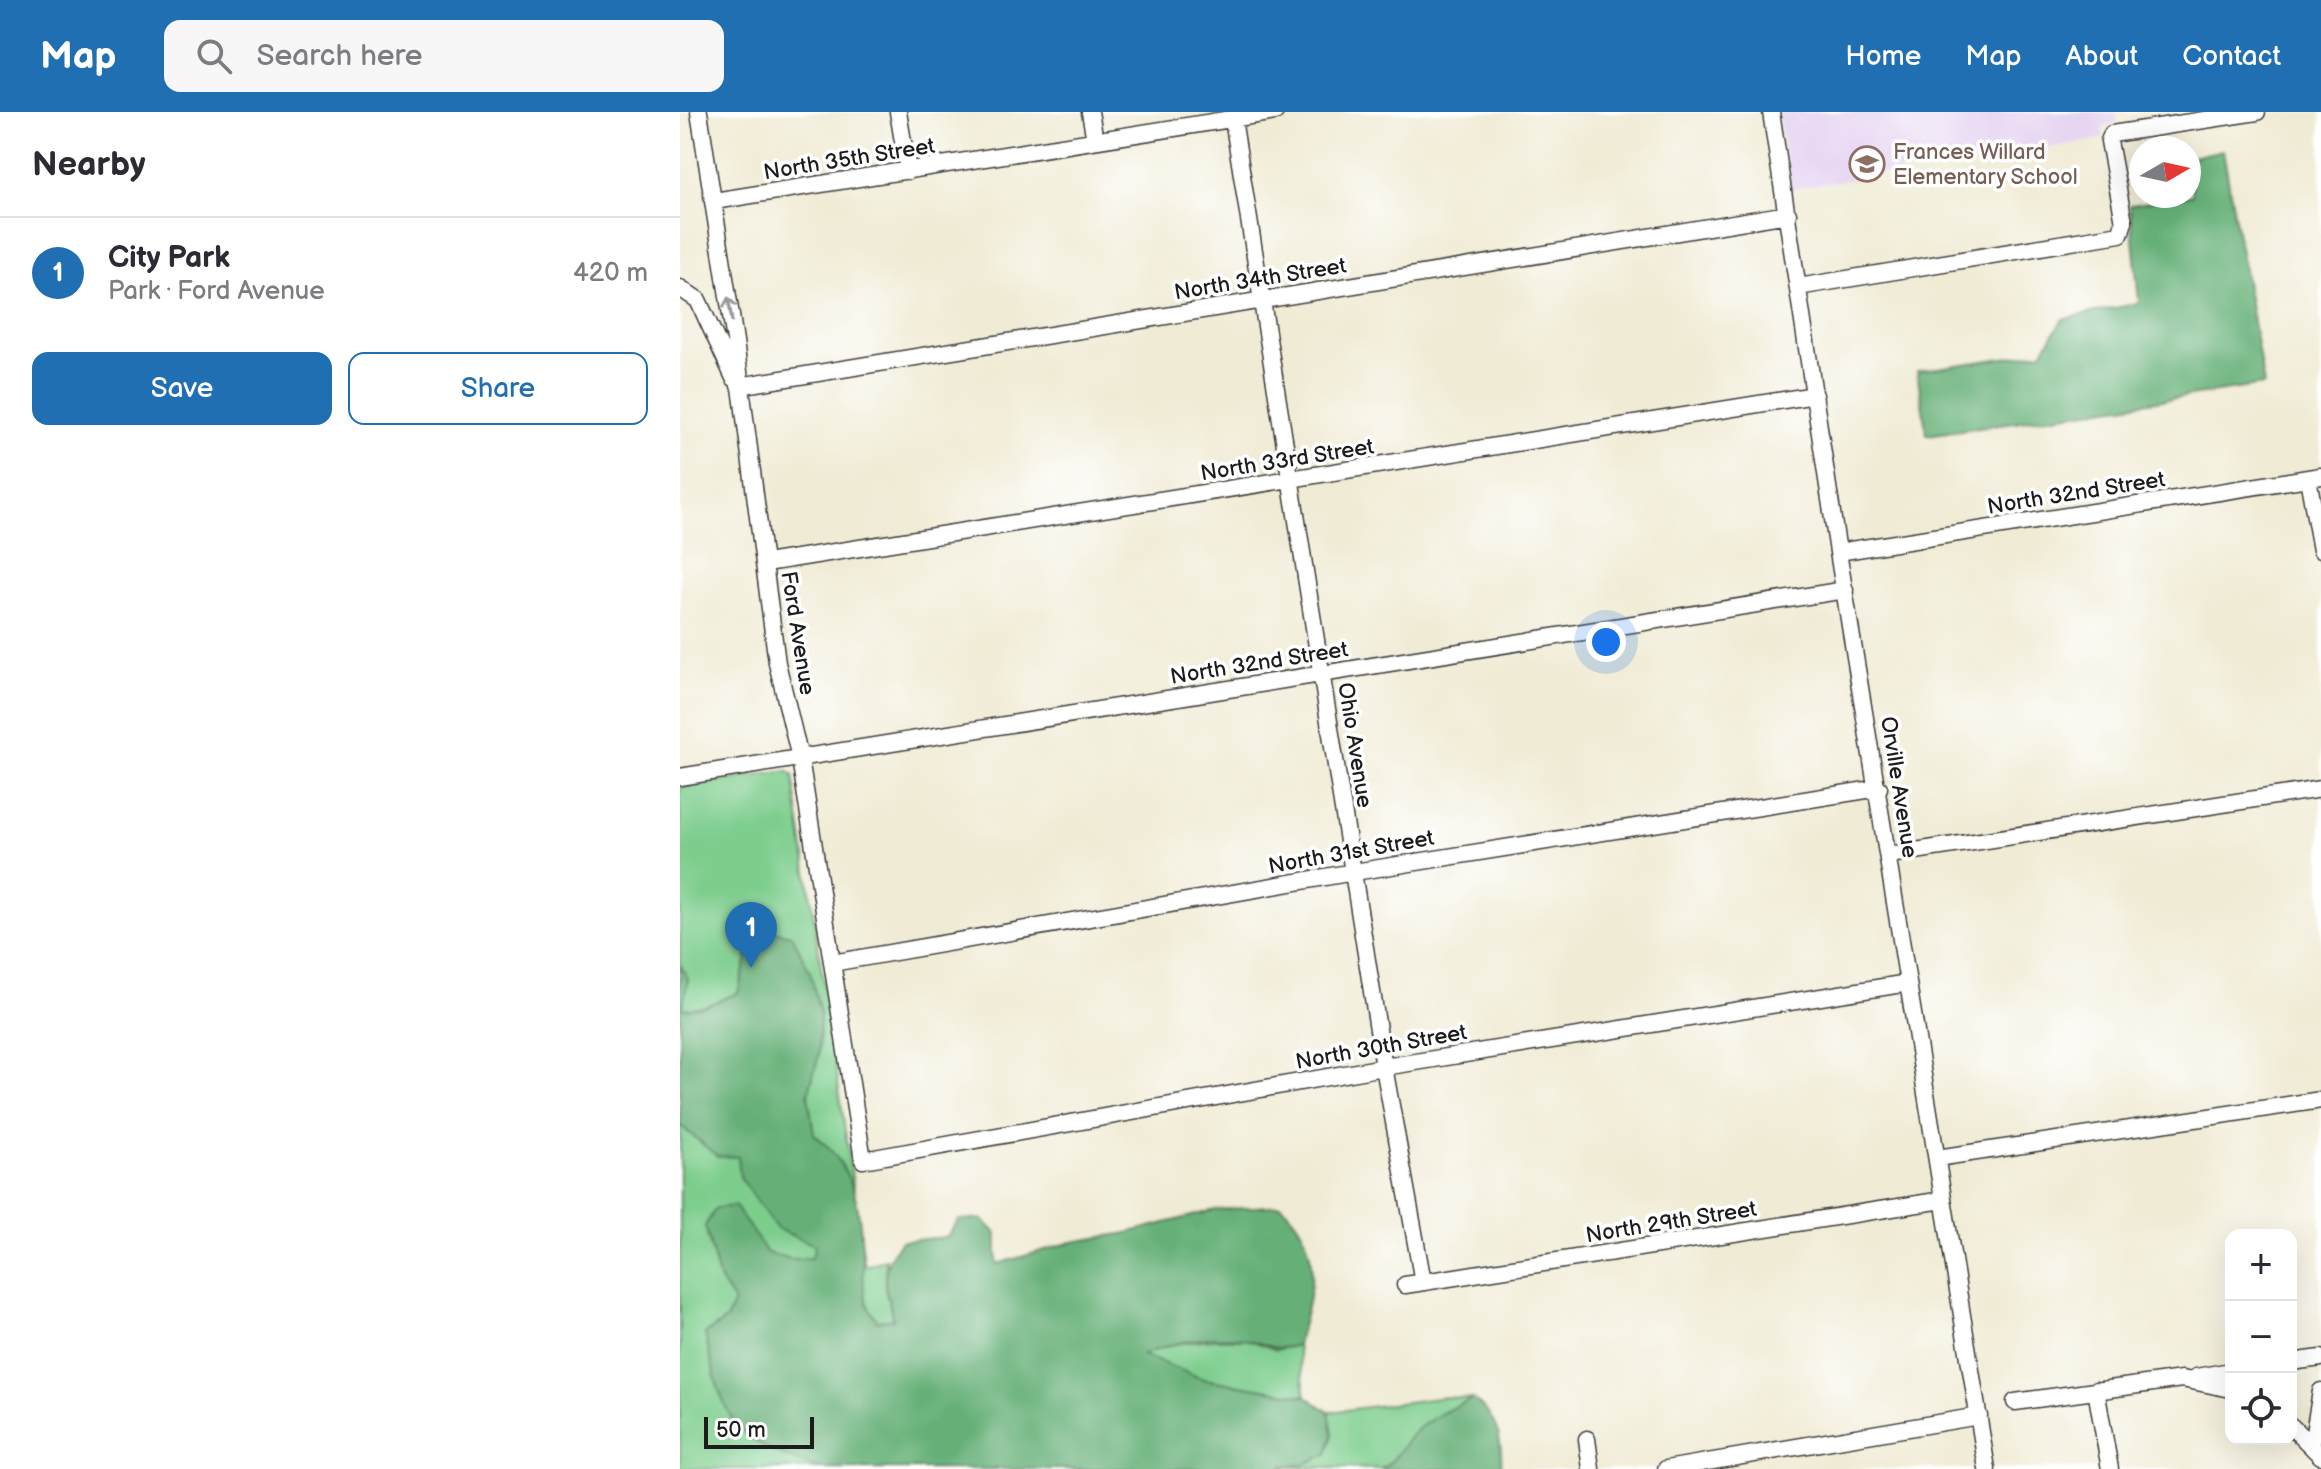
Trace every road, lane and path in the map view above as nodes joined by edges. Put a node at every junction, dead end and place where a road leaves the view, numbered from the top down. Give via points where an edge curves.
1 (698, 112) edge
2 (898, 112) edge
3 (1090, 112) edge
4 (1275, 112) edge
5 (1771, 112) edge
6 (2257, 112) edge
7 (2218, 114) edge
8 (1233, 119) junction
9 (1095, 140) junction
10 (908, 171) junction
11 (714, 201) junction
12 (1788, 214) junction
13 (1798, 287) junction
14 (680, 288) edge
15 (1263, 300) junction
16 (739, 386) junction
17 (1815, 395) junction
18 (2315, 477) edge
19 (1291, 481) junction
20 (2321, 550) edge
21 (1838, 552) junction
22 (766, 563) junction
23 (1845, 590) junction
24 (1322, 674) junction
25 (800, 758) junction
26 (680, 777) edge
27 (1879, 788) junction
28 (2321, 789) edge
29 (1889, 855) junction
30 (1354, 872) junction
31 (832, 963) junction
32 (1908, 983) junction
33 (1384, 1067) junction
34 (2321, 1100) edge
35 (1937, 1158) junction
36 (863, 1160) joint
37 (1943, 1200) junction
38 (1423, 1282) junction
39 (1405, 1285) dead end
40 (2321, 1358) edge
41 (2297, 1361) edge
42 (2225, 1372) edge
43 (2182, 1379) junction
44 (2225, 1388) edge
45 (2096, 1390) junction
46 (2321, 1391) edge
47 (2015, 1402) dead end
48 (1979, 1416) junction
49 (2297, 1432) edge
50 (1587, 1439) dead end
51 (2316, 1450) edge
52 (1591, 1469) edge
53 (1666, 1469) edge
54 (1987, 1469) edge
55 (2110, 1469) edge

1 - 11 street, Ford Avenue
2 - 10 street
3 - 9 street
4 - 8 street, North 35th Street
5 - 12 street, Orville Avenue
6 - 7 street
7 - 13 street via 2110,136 2124,222 2120,234 2111,238
8 - 9 street, North 35th Street
8 - 15 street, Ohio Avenue
9 - 10 street, North 35th Street
10 - 11 street, North 35th Street
16 -> 11 street, Ford Avenue
12 - 13 street, Orville Avenue
12 - 15 street, North 34th Street
13 - 17 street, Orville Avenue
14 - 16 street via 698,300
15 - 16 street, North 34th Street
15 - 19 street, Ohio Avenue
16 - 22 street, Ford Avenue
17 - 19 street, North 33rd Street
17 - 21 street, Orville Avenue
18 - 20 street
18 - 21 street, North 32nd Street
19 - 22 street, North 33rd Street
19 - 24 street, Ohio Avenue
21 - 23 street, Orville Avenue
22 - 25 street, Ford Avenue via 777,663
23 - 24 street, North 32nd Street
23 - 27 street, Orville Avenue
24 - 25 street, North 32nd Street
24 - 30 street, Ohio Avenue
25 - 26 street, North 32nd Street
25 - 31 street, Ford Avenue
27 - 29 street, Orville Avenue
27 - 30 street, North 31st Street
28 - 29 street
29 - 32 street, Orville Avenue
30 - 31 street, North 31st Street
30 - 33 street, Ohio Avenue
31 - 36 street, Ford Avenue
32 - 33 street, North 30th Street
32 - 35 street, Orville Avenue
33 - 36 street, North 30th Street
33 - 38 street, Ohio Avenue
34 - 35 street
35 - 37 street, Orville Avenue
37 - 38 street, North 29th Street
37 - 48 street, Orville Avenue
38 - 39 street, North 29th Street
40 - 41 street
42 - 43 street
43 - 44 street
43 - 45 street
45 - 47 street
45 - 55 street
46 - 51 street
48 - 53 street
48 - 54 street, Orville Avenue
49 - 51 street
50 - 52 street

